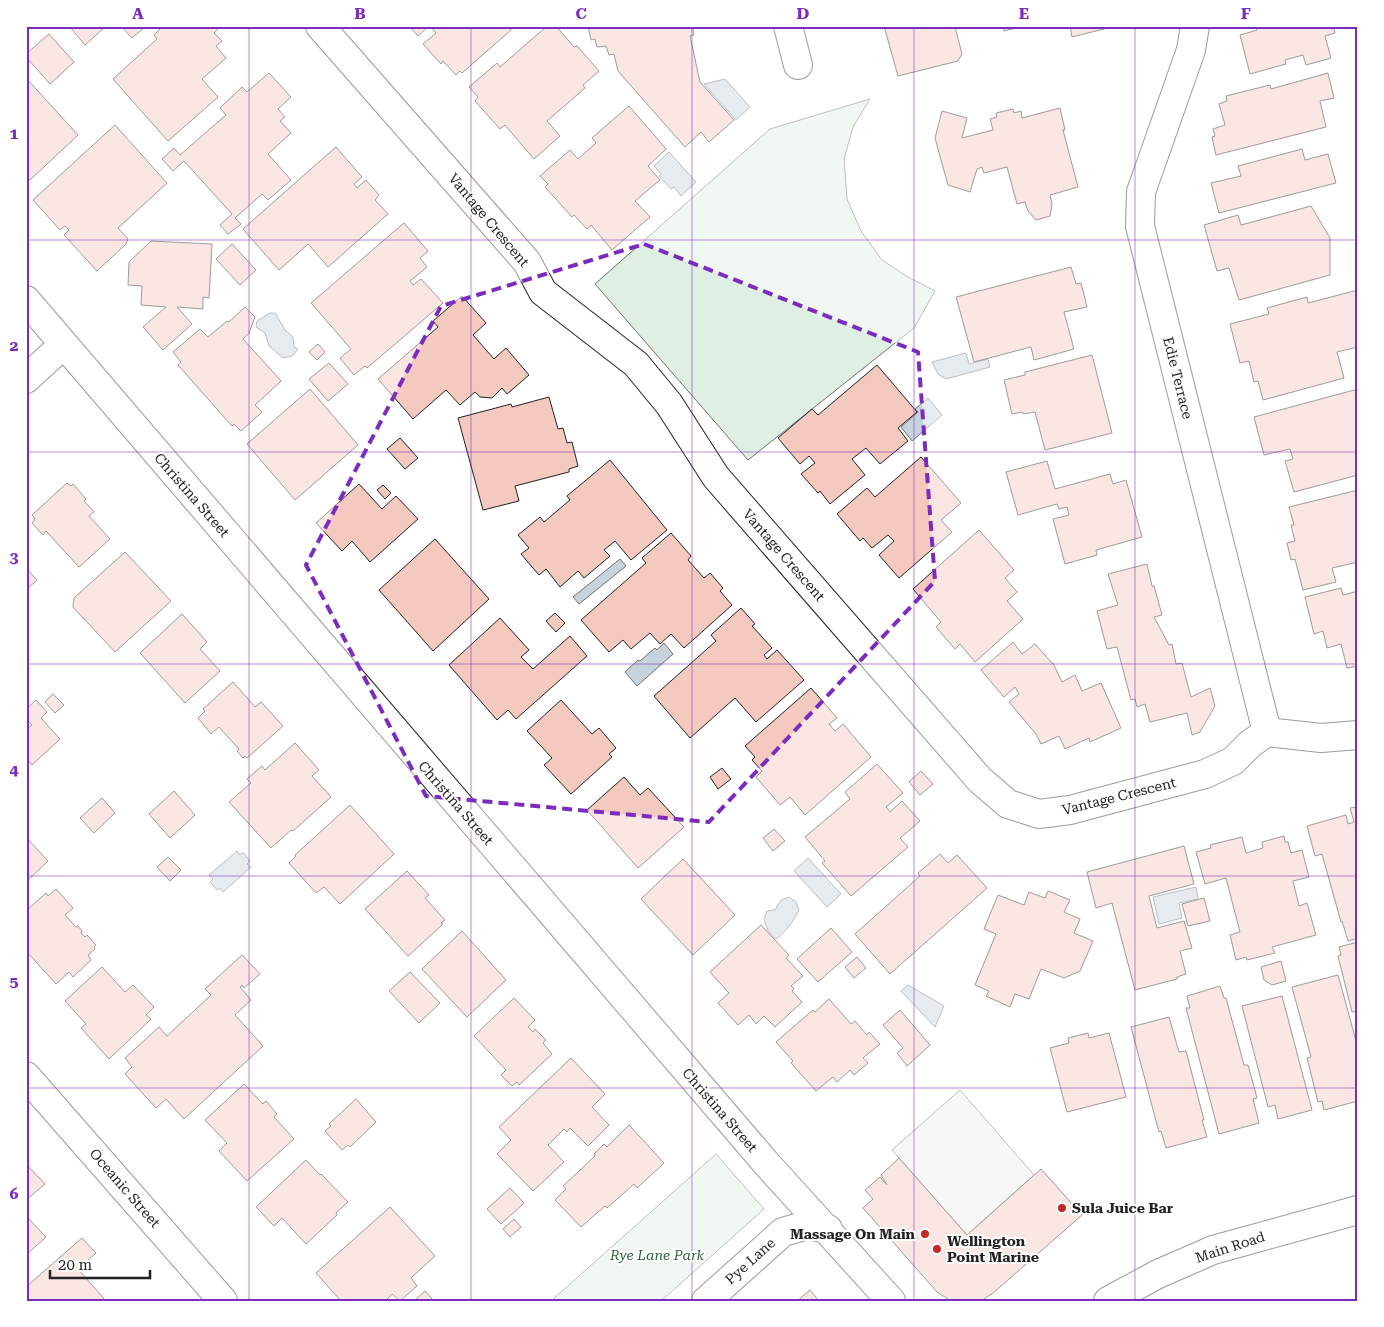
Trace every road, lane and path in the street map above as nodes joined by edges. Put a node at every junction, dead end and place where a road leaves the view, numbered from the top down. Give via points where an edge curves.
1 (320, 26) edge
2 (788, 26) edge
3 (1195, 26) edge
4 (798, 65) dead end
5 (26, 300) edge
6 (63, 345) junction
7 (26, 379) edge
8 (1267, 732) junction
9 (1358, 735) edge
10 (26, 1076) edge
11 (1358, 1210) edge
12 (828, 1229) junction
13 (223, 1301) edge
14 (706, 1301) edge
15 (891, 1301) edge
16 (1108, 1301) edge

1 - 8 street, Vantage Crescent via 527,262 543,292 636,364 669,404 716,477 980,780 1008,804 1039,814 1070,810 1205,774 1233,762
2 - 4 street
3 - 8 street, Edie Terrace via 1191,50 1142,192 1140,226
5 - 6 street, Christina Street
6 - 7 street
6 - 12 street, Christina Street via 766,1163
8 - 9 street via 1321,738
10 - 13 street, Oceanic Street
11 - 16 street, Main Road via 1213,1250
12 - 14 street, Pye Lane via 807,1225 783,1232
12 - 15 street, Christina Street

